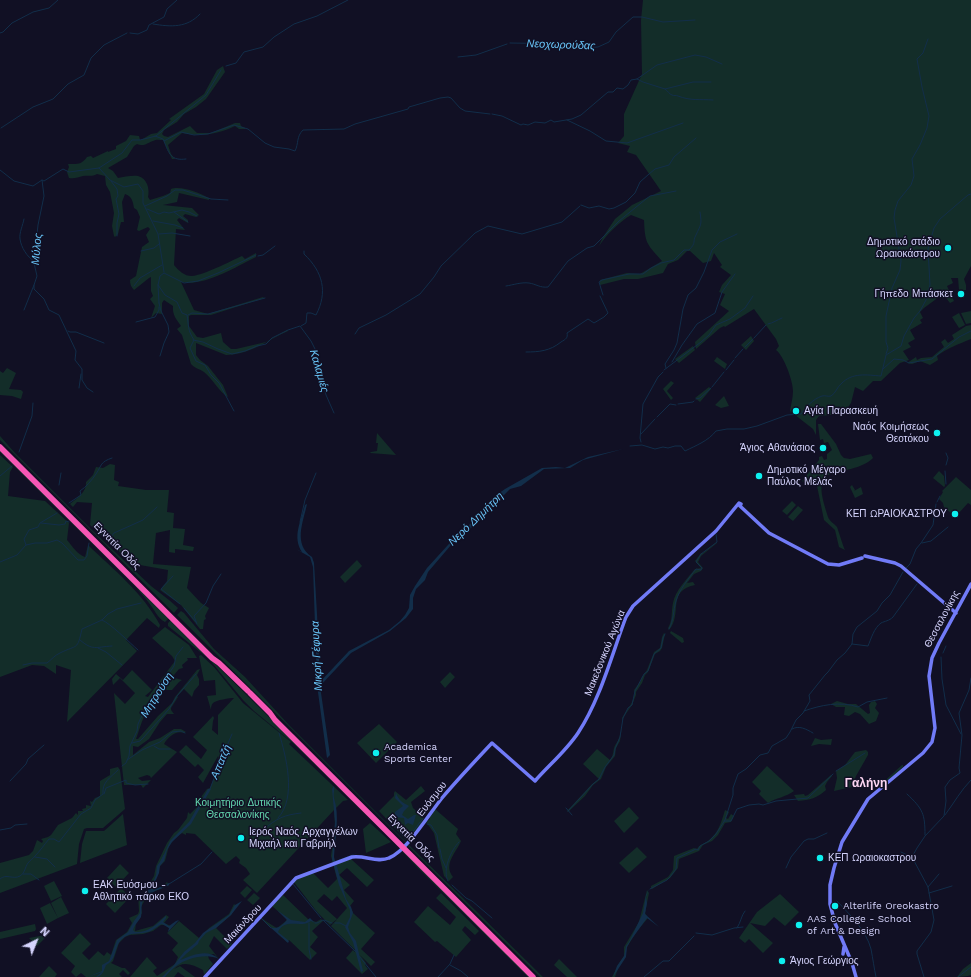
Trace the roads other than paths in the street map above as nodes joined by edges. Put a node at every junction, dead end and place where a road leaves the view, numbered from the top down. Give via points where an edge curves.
1 (0, 442) edge
2 (0, 447) edge
3 (971, 580) edge
4 (971, 584) edge
5 (954, 614) junction
6 (219, 663) junction
7 (270, 713) junction
8 (492, 743) joint
9 (838, 854) junction
10 (292, 881) joint
11 (844, 947) junction
12 (843, 954) dead end
13 (205, 977) edge
14 (533, 977) edge
15 (538, 977) edge
16 (855, 977) edge

1 - 6 highway, Εγνατία Οδός
2 - 6 highway, Εγνατία Οδός
3 - 5 main road, Θεσσαλονίκης
4 - 5 main road, Θεσσαλονίκης
5 - 8 main road, Μακεδονικού Αγώνα via 900,567 868,558 840,564 828,562 770,531 739,506 716,531 633,606 624,623 598,695 580,729 558,758 535,781
5 - 9 main road, Θεσσαλονίκης via 930,657 927,686 933,737 930,745 868,799 844,838
6 - 7 highway, Εγνατία Οδός
7 - 14 highway, Εγνατία Οδός
7 - 15 highway, Εγνατία Οδός
8 - 10 main road, Ευόσμου via 444,795 409,840 390,858 382,860 358,857
9 - 11 main road, Θεσσαλονίκης via 828,883 827,900
9 - 16 main road, Θεσσαλονίκης via 830,884 830,904
10 - 13 main road, Μαιάνδρου
11 - 12 main road
11 - 16 main road, Θεσσαλονίκης

